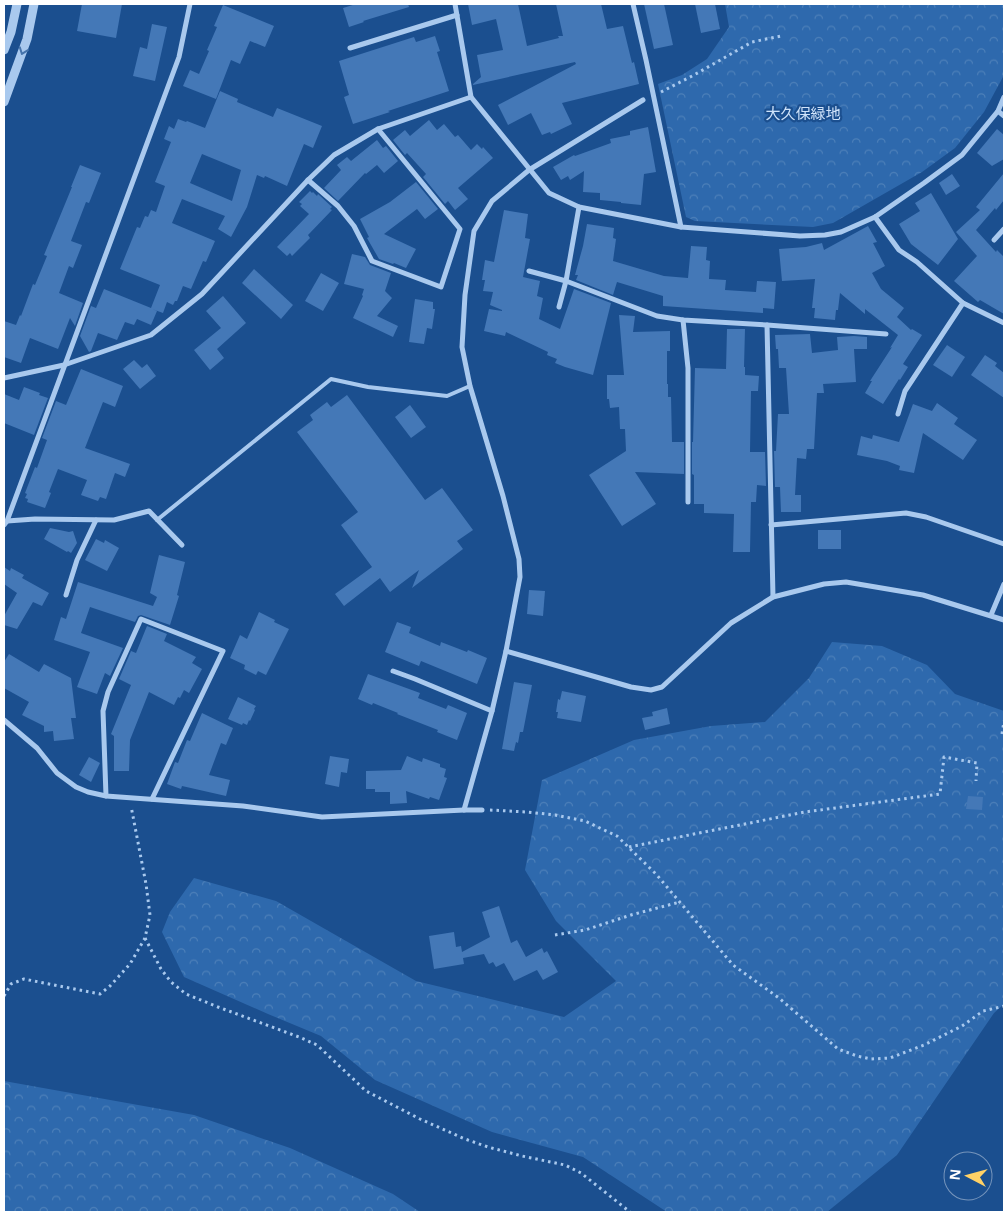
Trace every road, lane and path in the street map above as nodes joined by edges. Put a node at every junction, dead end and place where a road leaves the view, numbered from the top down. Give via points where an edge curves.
1 (17, 4) edge
2 (34, 4) edge
3 (190, 4) edge
4 (455, 4) edge
5 (633, 4) edge
6 (457, 15) junction
7 (781, 36) dead end
8 (350, 48) dead end
9 (4, 50) edge
10 (654, 96) junction
11 (471, 97) junction
12 (1004, 98) edge
13 (643, 100) dead end
14 (4, 102) edge
15 (998, 111) junction
16 (1004, 116) edge
17 (378, 129) junction
18 (529, 170) junction
19 (308, 180) junction
20 (579, 207) junction
21 (875, 217) junction
22 (681, 227) junction
23 (1004, 229) edge
24 (994, 240) dead end
25 (529, 271) dead end
26 (566, 281) junction
27 (963, 303) junction
28 (559, 307) dead end
29 (683, 320) junction
30 (1004, 323) edge
31 (767, 325) junction
32 (886, 334) dead end
33 (64, 365) junction
34 (4, 378) edge
35 (470, 386) junction
36 (898, 414) dead end
37 (688, 502) dead end
38 (96, 520) junction
39 (157, 520) junction
40 (5, 523) edge
41 (771, 525) junction
42 (1004, 544) edge
43 (182, 545) dead end
44 (1004, 584) edge
45 (66, 595) dead end
46 (773, 597) junction
47 (991, 616) junction
48 (1004, 620) edge
49 (506, 651) junction
50 (393, 671) dead end
51 (492, 711) junction
52 (4, 720) edge
53 (1004, 721) edge
54 (1002, 734) dead end
55 (976, 781) dead end
56 (106, 796) junction
57 (129, 798) junction
58 (152, 799) junction
59 (464, 810) junction
60 (482, 810) joint
61 (629, 846) junction
62 (680, 902) junction
63 (555, 935) dead end
64 (145, 938) junction
65 (4, 996) edge
66 (1004, 1006) edge
67 (630, 1212) edge

1 - 9 street
2 -> 14 street via 27,40
3 - 33 street via 179,58
4 - 6 street
5 - 10 street
6 - 8 street
6 - 11 street
7 - 10 path via 752,42
10 - 22 street
11 - 17 street
11 - 18 street
12 - 15 street
13 - 18 street
15 - 16 street
15 - 21 street via 962,155
17 - 19 street via 334,155
17 - 19 street via 460,229 441,287 372,261 354,226 338,206
18 - 20 street via 549,193
18 - 35 street via 492,201 474,231 462,346
19 - 33 street via 202,294 151,335
20 - 22 street
20 - 26 street
21 - 22 street via 841,232 825,235
21 - 27 street via 899,250
23 - 24 street
25 - 26 street
26 - 28 street
26 - 29 street via 657,316
27 - 30 street
27 - 36 street via 905,391
29 - 31 street
29 - 37 street via 688,368
31 - 32 street
31 - 41 street
33 - 34 street
33 - 40 street
35 - 39 lane via 447,396 368,387 331,379
35 - 49 street via 519,559 520,577
38 - 39 street via 114,520 148,511
38 - 40 street via 35,519
38 - 45 street via 77,560
39 - 43 street
41 - 42 street via 906,513 926,516
41 - 46 street
44 - 47 street
46 - 47 street via 846,582 923,595
46 - 49 street via 732,623 662,687 651,690
47 - 48 street
49 - 51 street
50 - 51 street
51 - 59 street
52 - 56 street via 37,748 57,773 82,790
53 - 54 path
55 - 61 path via 978,763 944,758 940,794 805,812
56 - 57 street
56 - 58 street via 103,711 108,692 141,619 223,651
57 - 58 street
57 - 64 path via 150,915
58 - 59 street via 243,806 322,817
59 - 60 street
60 - 61 path via 528,812 585,821 617,836
61 - 62 path
62 - 63 path via 585,930
62 - 66 path via 733,965 780,998 838,1049 857,1056 890,1058 962,1026 983,1011
64 - 65 path via 130,964 100,994 24,979 11,984
64 - 67 path via 161,969 186,994 317,1046 366,1091 438,1127 488,1147 566,1165 582,1173

